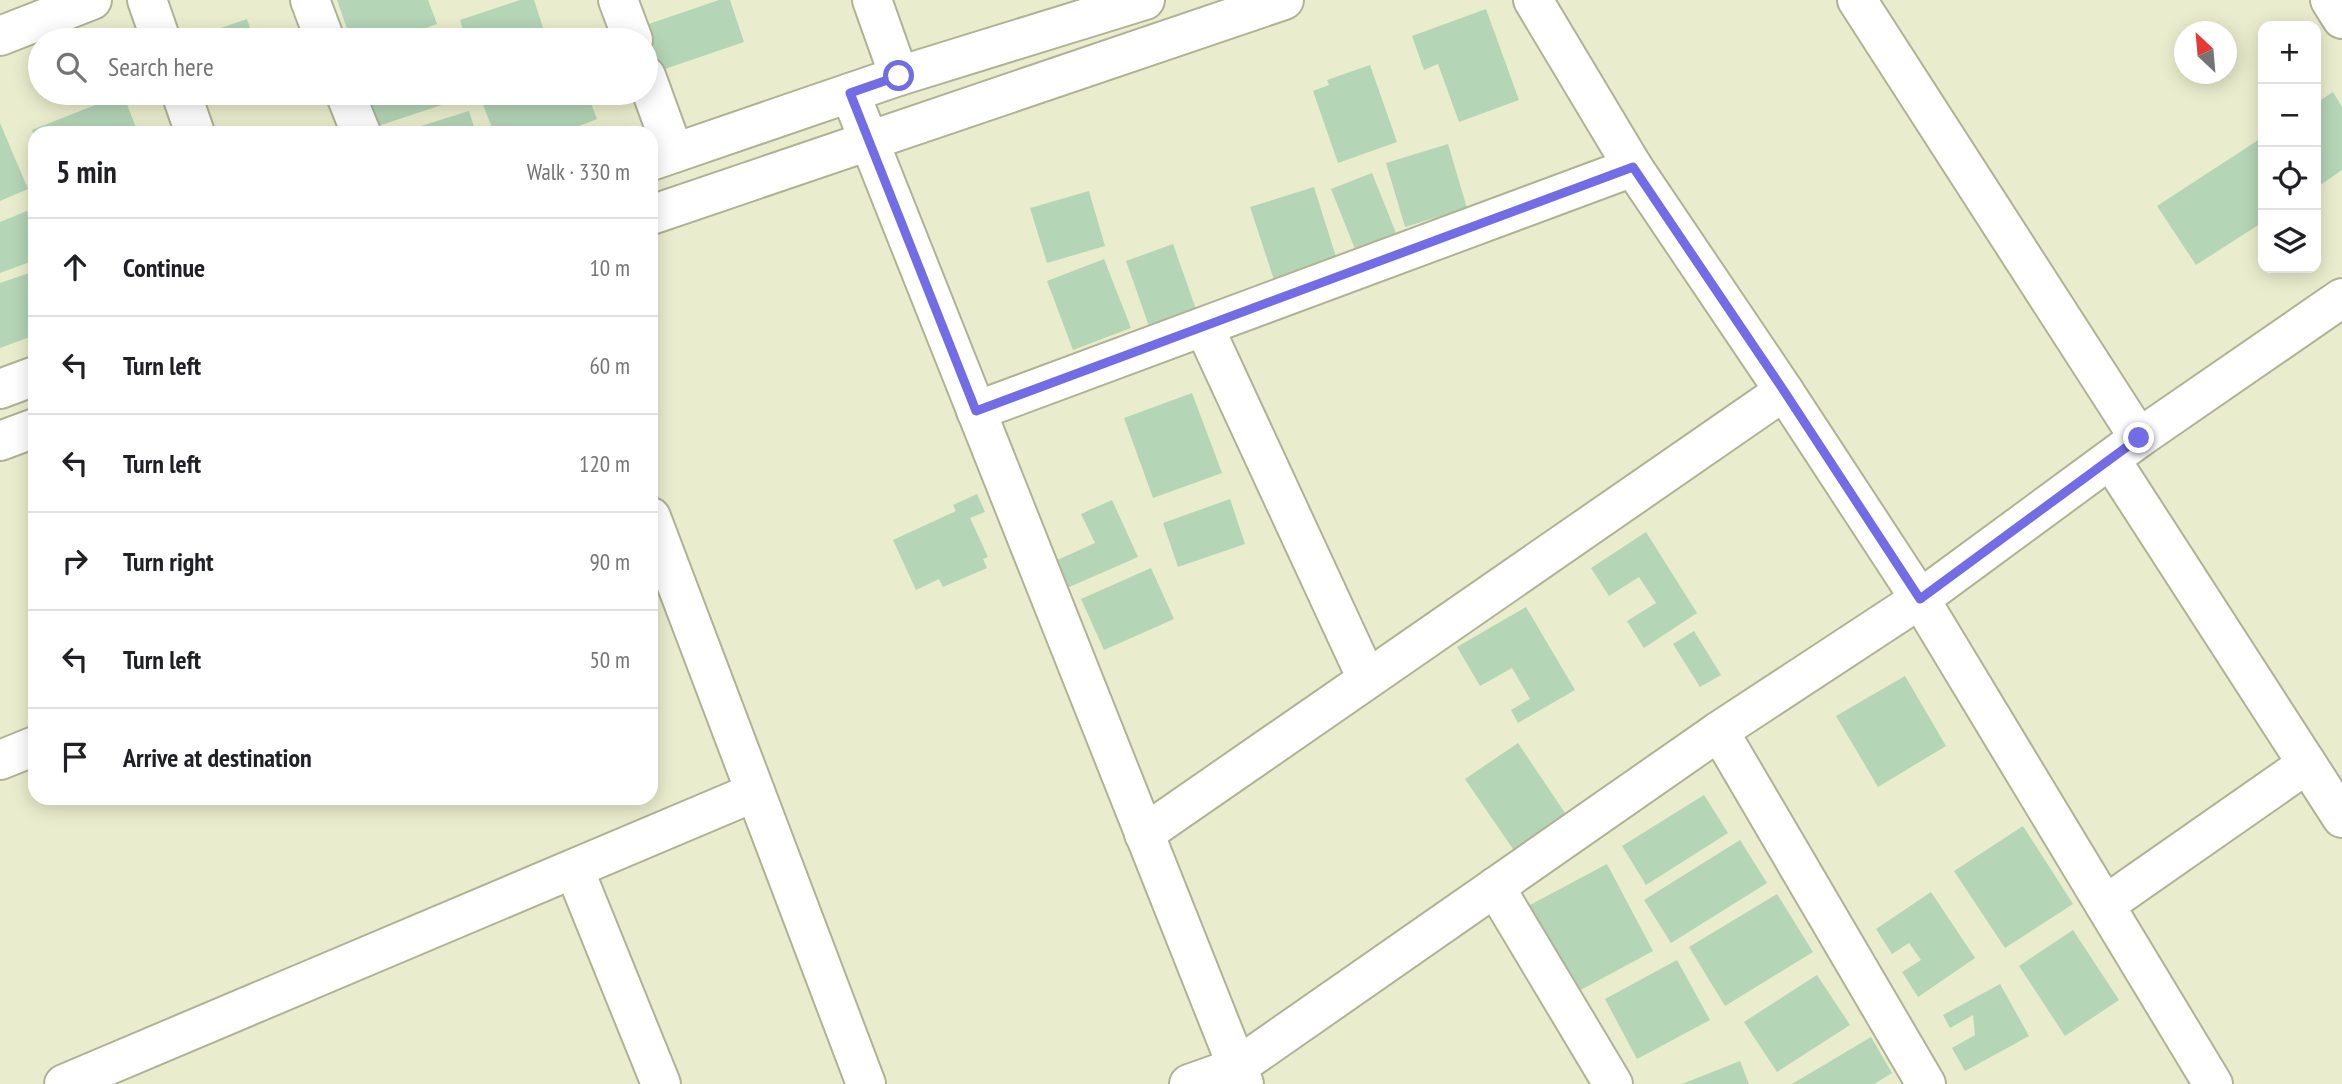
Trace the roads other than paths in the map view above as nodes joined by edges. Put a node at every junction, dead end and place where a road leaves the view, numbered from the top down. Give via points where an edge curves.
1 (92, 0) edge
2 (146, 0) edge
3 (310, 0) edge
4 (618, 0) edge
5 (872, 0) edge
6 (1144, 0) edge
7 (1284, 0) edge
8 (1533, 0) edge
9 (1857, 0) edge
10 (2330, 0) edge
11 (2342, 19) edge
12 (156, 28) edge
13 (321, 28) edge
14 (628, 28) edge
15 (0, 36) edge
16 (899, 76) junction
17 (850, 93) junction
18 (185, 105) edge
19 (350, 105) edge
20 (652, 105) edge
21 (193, 126) edge
22 (358, 126) edge
23 (656, 126) edge
24 (658, 137) edge
25 (869, 142) junction
26 (662, 157) edge
27 (1633, 167) junction
28 (658, 213) edge
29 (2342, 298) edge
30 (1204, 327) junction
31 (28, 379) edge
32 (0, 389) edge
33 (1784, 391) junction
34 (976, 411) junction
35 (28, 431) edge
36 (0, 441) edge
37 (2125, 449) junction
38 (658, 536) edge
39 (1920, 599) junction
40 (1367, 679) junction
41 (1719, 731) junction
42 (28, 749) edge
43 (0, 760) edge
44 (2307, 764) junction
45 (755, 792) junction
46 (2342, 818) edge
47 (1144, 834) junction
48 (574, 869) junction
49 (1495, 887) junction
50 (2105, 905) junction
51 (1240, 1075) edge
52 (64, 1084) edge
53 (662, 1084) edge
54 (866, 1084) edge
55 (1189, 1084) edge
56 (1613, 1084) edge
57 (1926, 1084) edge
58 (2213, 1084) edge

1 - 15 street
2 - 12 street
3 - 13 street
4 - 14 street
5 - 16 street
6 - 16 street
7 - 25 street
8 - 27 street
9 - 37 street
10 - 11 street
16 - 17 street
17 - 25 street
17 - 26 street
18 - 21 street
19 - 22 street
20 - 23 street
24 - 26 street
25 - 28 street
25 - 34 street
27 - 30 street
27 - 33 street
29 - 37 street
30 - 34 street
30 - 40 street
31 - 32 street
33 - 39 street
33 - 40 street
34 - 47 street
35 - 36 street
37 - 39 street
37 - 44 street
38 - 45 street
39 - 41 street
39 - 50 street
40 - 47 street
41 - 49 street
41 - 57 street
42 - 43 street
44 - 46 street
44 - 50 street
45 - 48 street
45 - 54 street
47 - 51 street
48 - 52 street
48 - 53 street
49 - 51 street
49 - 56 street
50 - 58 street
51 - 55 street

